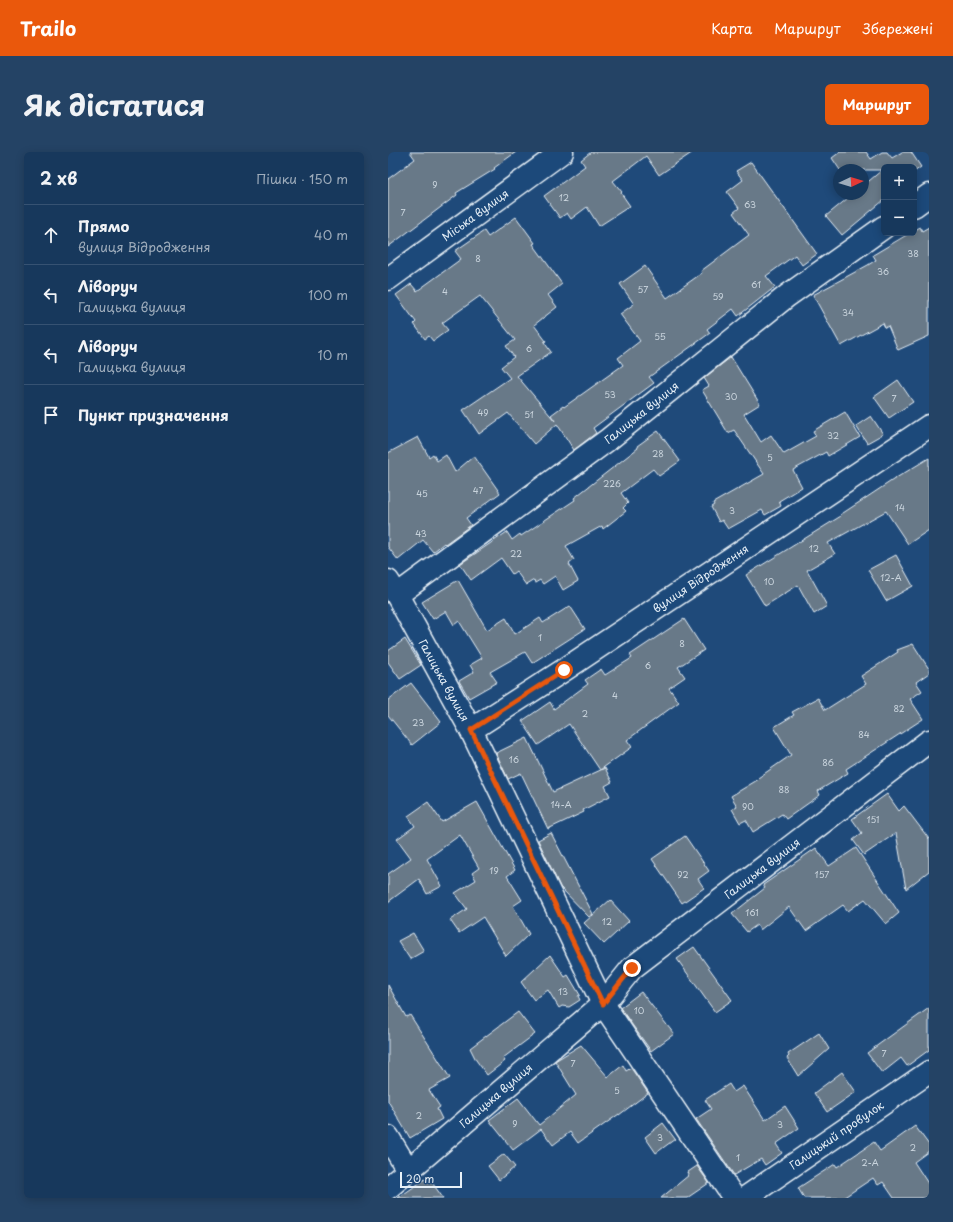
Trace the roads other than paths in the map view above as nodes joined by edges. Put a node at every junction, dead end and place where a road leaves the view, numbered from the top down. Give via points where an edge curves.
1 (562, 152) edge
2 (929, 196) edge
3 (917, 204) edge
4 (881, 229) edge
5 (388, 279) edge
6 (929, 426) edge
7 (393, 588) edge
8 (471, 730) junction
9 (929, 741) edge
10 (603, 1004) junction
11 (929, 1072) edge
12 (388, 1137) edge
13 (408, 1170) junction
14 (388, 1188) edge
15 (734, 1198) edge
16 (745, 1198) edge

1 - 5 street, Міська вулиця
2 - 3 street
4 - 7 street, Галицька вулиця via 787,296 608,439
6 - 8 street, вулиця Відродження
7 - 8 street, Галицька вулиця
8 - 10 street, Галицька вулиця
9 - 10 street, Галицька вулиця via 632,968
10 - 13 street, Галицька вулиця
10 - 15 street, Галицька вулиця
11 - 16 street, Галицький провулок
12 - 13 street
13 - 14 street, Галицька вулиця

